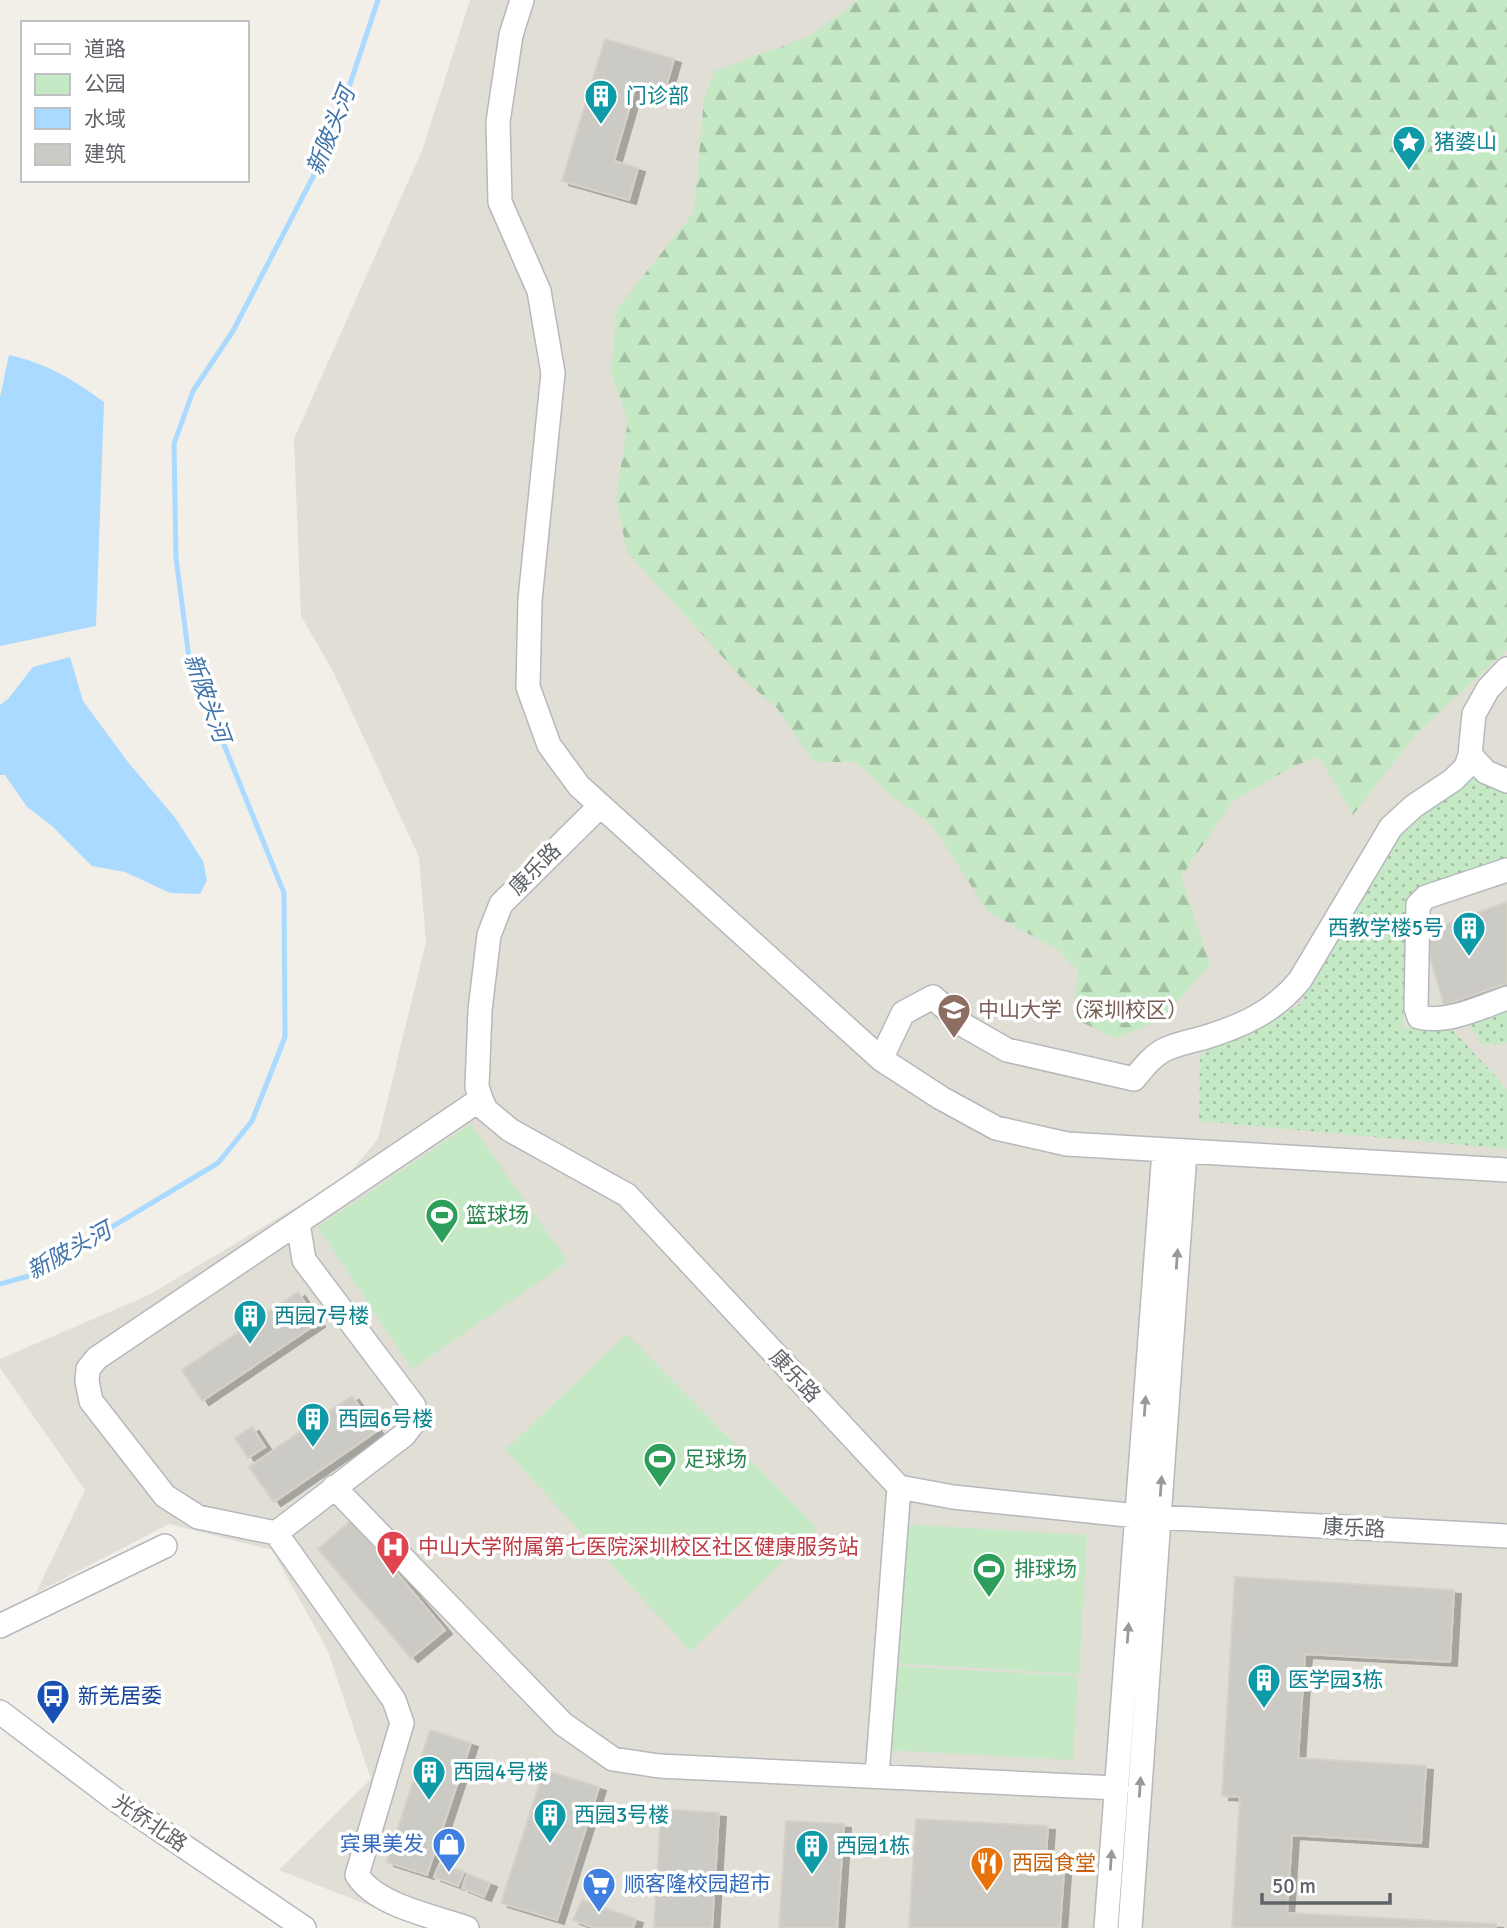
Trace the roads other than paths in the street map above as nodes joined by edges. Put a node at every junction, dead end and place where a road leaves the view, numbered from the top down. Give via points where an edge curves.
1 (522, 0) edge
2 (1507, 669) edge
3 (1470, 755) junction
4 (1507, 780) edge
5 (600, 806) junction
6 (1507, 870) edge
7 (1507, 998) edge
8 (881, 1059) junction
9 (481, 1099) junction
10 (1175, 1151) junction
11 (1507, 1170) edge
12 (298, 1223) junction
13 (334, 1487) junction
14 (899, 1487) junction
15 (1148, 1517) junction
16 (276, 1533) junction
17 (1507, 1536) edge
18 (165, 1546) dead end
19 (0, 1626) edge
20 (0, 1712) edge
21 (877, 1776) junction
22 (1116, 1788) junction
23 (304, 1928) edge
24 (467, 1928) edge
25 (1106, 1928) edge
26 (1130, 1928) edge

1 - 5 street via 511,35 498,122 500,202 539,291 553,373 530,600 528,687 548,745
2 - 3 street via 1474,714
3 - 4 street via 1486,772
3 - 8 street via 1466,767 1453,779 1391,827 1300,980 1286,997 1258,1017 1164,1049 1134,1079 1007,1050 965,1026 933,997 903,1013
5 - 8 street
5 - 9 street, 康乐路 via 501,904 489,935 480,1010 477,1087
6 - 7 street via 1426,897 1418,905 1416,1008 1419,1017 1429,1020
8 - 10 street via 996,1128 1067,1144
9 - 12 street
9 - 14 street, 康乐路 via 486,1110 510,1130 627,1195
10 - 11 street
15 -> 10 street
12 - 13 street via 304,1260 414,1406 414,1422 404,1435
12 - 16 street via 97,1358 88,1369 87,1381 91,1401 164,1496 198,1517
13 - 16 street
13 - 21 street via 563,1724 613,1759 659,1766
14 - 15 street, 康乐路
14 - 21 street
15 - 17 street, 康乐路
22 -> 15 street
26 -> 15 street
16 - 24 street via 394,1700 402,1723 357,1875 385,1900
18 - 19 street
20 - 23 street, 光侨北路 via 116,1800
21 - 22 street
25 -> 22 street

